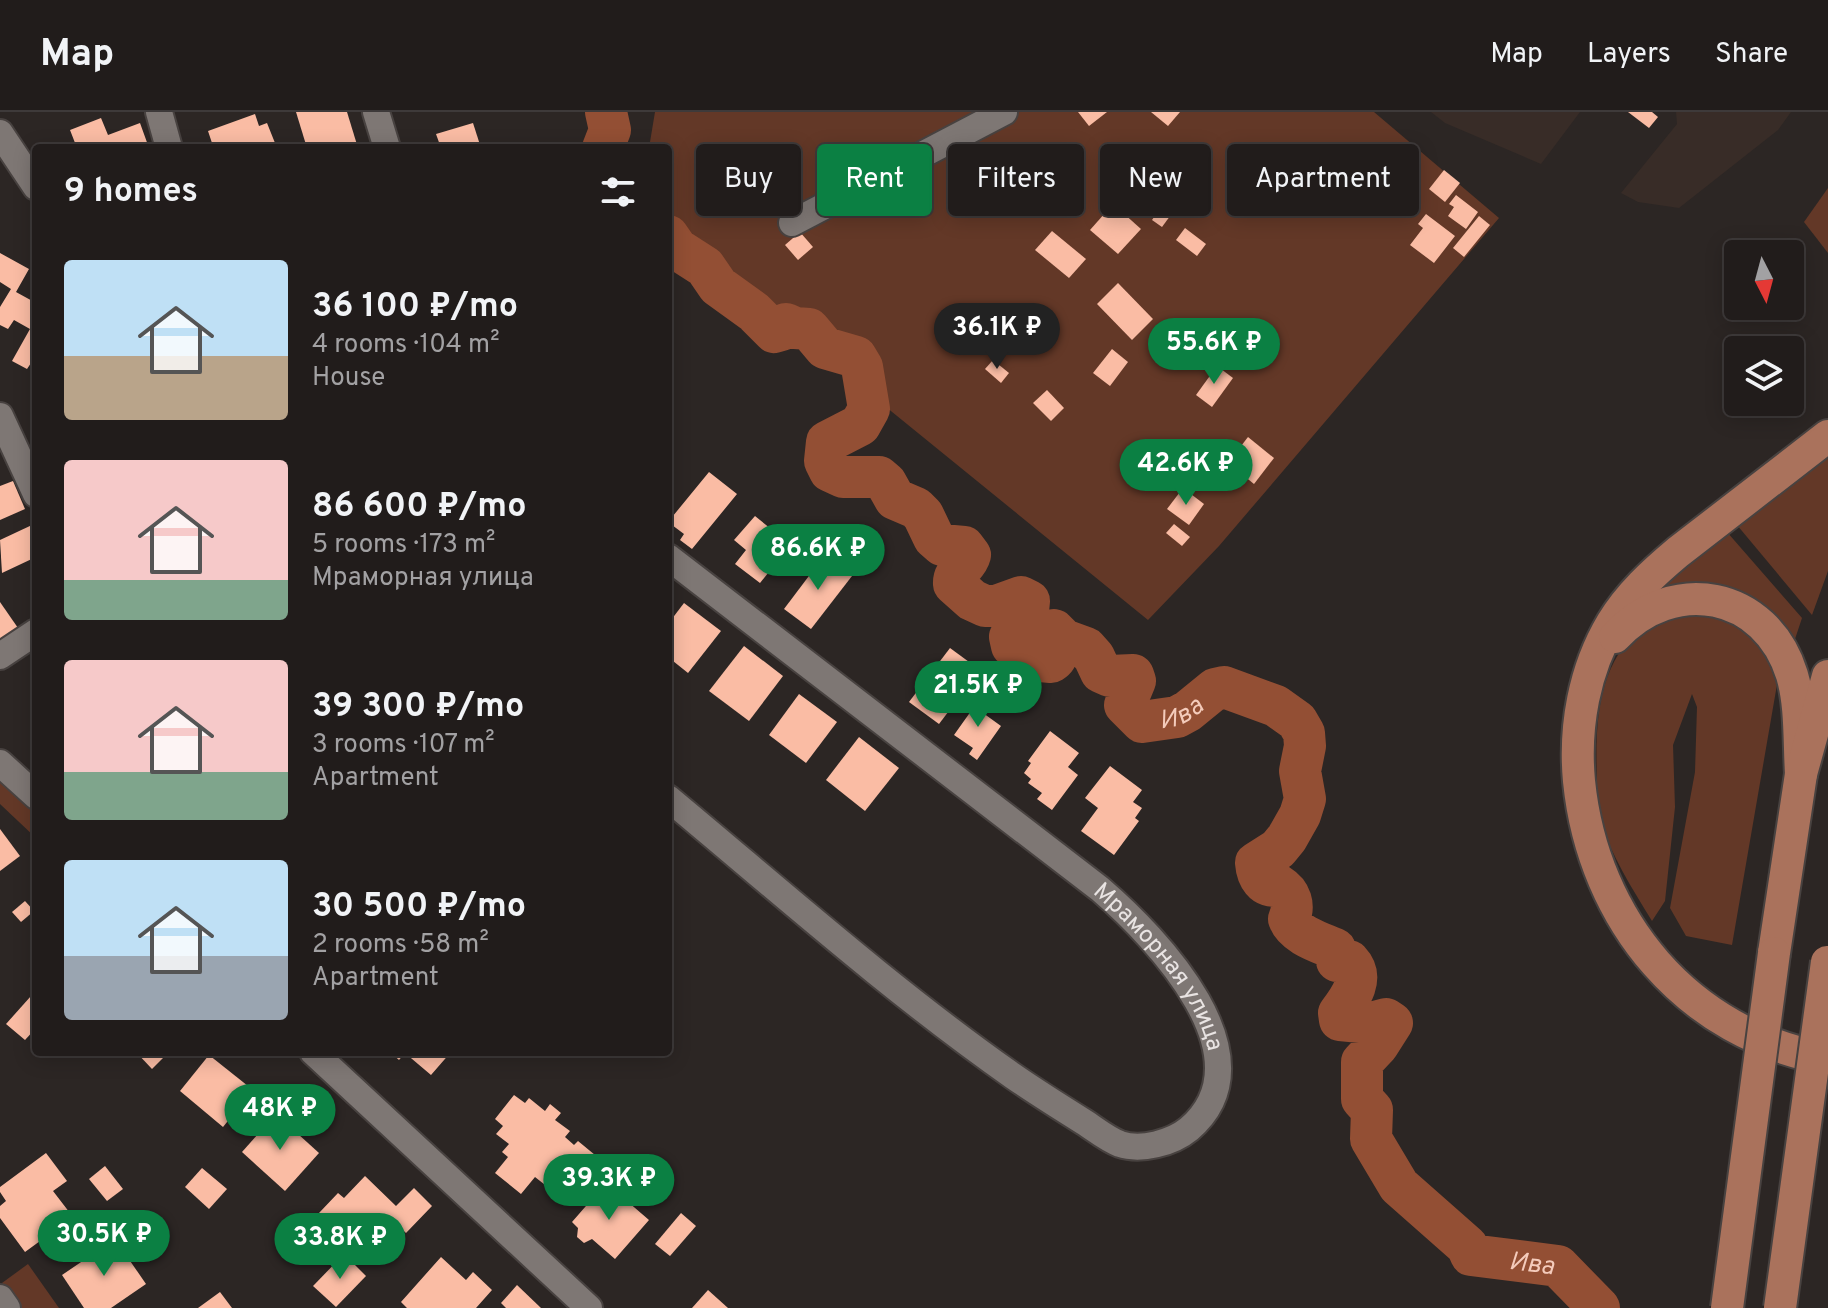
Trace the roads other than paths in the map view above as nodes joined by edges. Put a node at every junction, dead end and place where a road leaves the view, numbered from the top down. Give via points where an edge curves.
1 (159, 112) edge
2 (376, 112) edge
3 (1004, 112) edge
4 (0, 133) edge
5 (168, 144) edge
6 (386, 144) edge
7 (32, 181) edge
8 (792, 223) dead end
9 (0, 416) edge
10 (1828, 436) edge
11 (32, 485) edge
12 (672, 560) edge
13 (32, 635) edge
14 (0, 656) edge
15 (1590, 672) junction
16 (1828, 676) edge
17 (0, 763) edge
18 (1801, 774) junction
19 (32, 792) edge
20 (672, 801) edge
21 (1828, 954) edge
22 (1827, 962) edge
23 (317, 1056) edge
24 (1828, 1059) edge
25 (0, 1298) edge
26 (7, 1308) edge
27 (589, 1308) edge
28 (1727, 1308) edge
29 (1780, 1308) edge

1 - 5 street
2 - 6 street
3 - 8 street
4 - 7 street
9 - 11 street
10 - 15 main road via 1658,569 1611,624
12 - 20 street, Мраморная улица via 1100,889 1137,923 1176,970 1211,1031 1220,1071 1210,1103 1200,1119 1173,1139 1142,1146 1117,1143 920,1007
13 - 14 street
15 - 18 main road via 1621,630 1660,605 1702,598 1734,605 1764,626 1785,655 1793,677
15 - 24 main road via 1579,726 1582,805 1590,846 1629,929 1689,997 1762,1039
16 - 18 main road
17 - 19 street
18 - 28 main road, bridge
21 - 22 main road
22 - 29 main road, bridge
23 - 27 street
25 - 26 street

